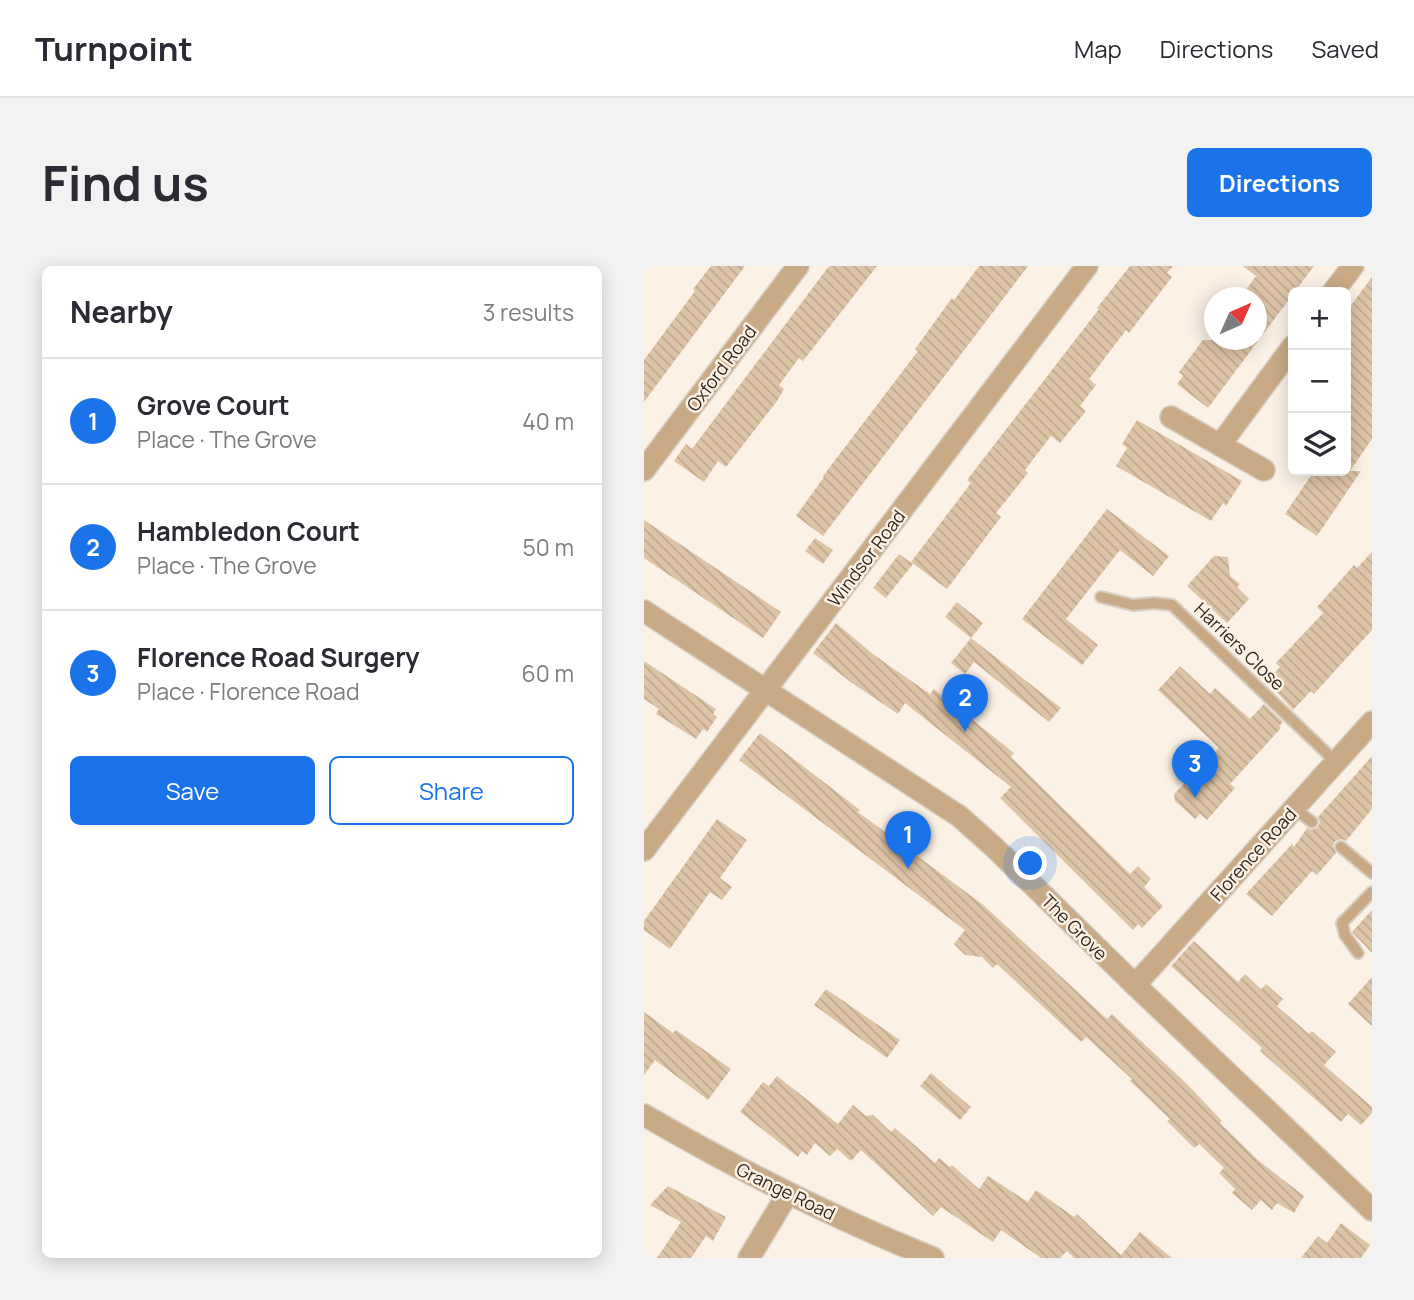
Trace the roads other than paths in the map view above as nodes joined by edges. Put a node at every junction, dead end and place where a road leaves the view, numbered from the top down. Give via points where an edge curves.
1 (798, 266) edge
2 (1087, 266) edge
3 (1353, 266) edge
4 (1337, 287) edge
5 (1290, 350) edge
6 (1171, 417) dead end
7 (1220, 444) junction
8 (644, 470) edge
9 (1264, 470) dead end
10 (1101, 597) dead end
11 (644, 611) edge
12 (766, 690) junction
13 (1372, 722) edge
14 (1336, 762) junction
15 (1294, 808) junction
16 (1312, 822) dead end
17 (1341, 847) dead end
18 (644, 850) edge
19 (1372, 873) edge
20 (1372, 892) edge
21 (1358, 953) dead end
22 (1135, 985) junction
23 (644, 1115) edge
24 (788, 1193) junction
25 (1372, 1210) edge
26 (749, 1258) edge
27 (933, 1258) edge

1 - 8 street, Oxford Road
2 - 12 street, Windsor Road
3 - 4 street
5 - 7 street
6 - 7 street
7 - 9 street
10 - 14 lane, Harriers Close via 1133,605 1172,605
11 - 12 street, The Grove
12 - 18 street, Windsor Road
12 - 22 street, The Grove via 959,816
13 - 14 street, Florence Road
14 - 15 street, Florence Road
15 - 16 lane
15 - 22 street, Florence Road
17 - 19 lane
20 - 21 lane via 1342,923
22 - 25 street, The Grove
23 - 24 street, Grange Road
24 - 26 street
24 - 27 street, Grange Road

